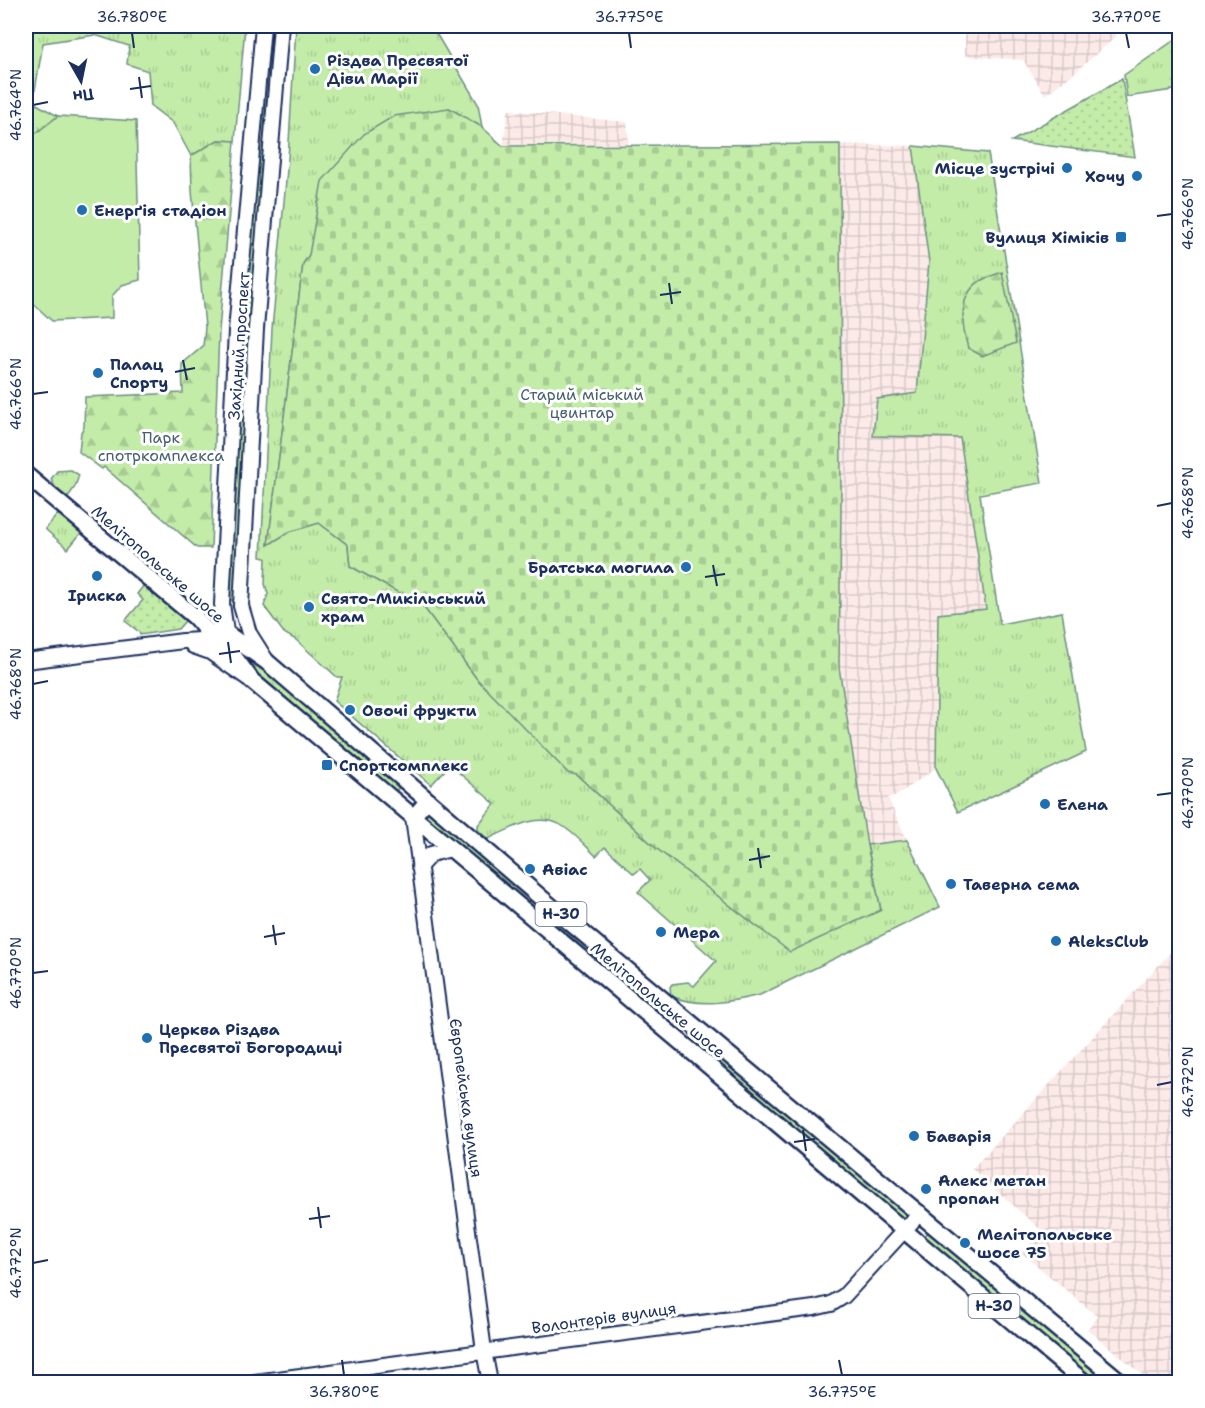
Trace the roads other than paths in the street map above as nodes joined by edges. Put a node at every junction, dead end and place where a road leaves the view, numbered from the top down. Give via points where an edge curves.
1 (263, 26) edge
2 (280, 26) edge
3 (26, 476) edge
4 (222, 604) junction
5 (210, 628) junction
6 (227, 640) junction
7 (183, 641) junction
8 (26, 661) edge
9 (267, 662) junction
10 (252, 681) junction
11 (427, 801) junction
12 (413, 817) junction
13 (451, 849) junction
14 (419, 867) junction
15 (920, 1213) junction
16 (904, 1230) junction
17 (484, 1351) junction
18 (255, 1383) edge
19 (490, 1383) edge
20 (1084, 1383) edge
21 (1121, 1383) edge

1 - 4 main road, Західний проспект via 236,331
2 - 9 main road, Західний проспект via 256,329 241,606 249,633
3 - 5 main road, Мелітопольське шосе
4 - 5 main road
4 - 6 main road
5 - 6 main road, Мелітопольське шосе
5 - 7 main road
6 - 7 main road
6 - 9 main road, Мелітопольське шосе
6 - 10 main road, Мелітопольське шосе
7 - 8 main road
7 - 10 main road via 210,652
9 - 11 main road, Мелітопольське шосе / Н-30
10 - 12 main road, Мелітопольське шосе / Н-30
11 - 12 main road
11 - 15 main road, Мелітопольське шосе / Н-30
12 - 13 main road, Мелітопольське шосе / Н-30
12 - 14 main road, Європейська вулиця
13 - 14 main road via 431,854
13 - 16 main road, Мелітопольське шосе / Н-30
14 - 17 main road, Європейська вулиця
15 - 16 main road, Волонтерів вулиця
15 - 21 main road, Мелітопольське шосе / Н-30
16 - 17 main road, Волонтерів вулиця via 844,1296 831,1304
16 - 20 main road, Мелітопольське шосе / Н-30
17 - 18 main road, Волонтерів вулиця
17 - 19 main road, Європейська вулиця

